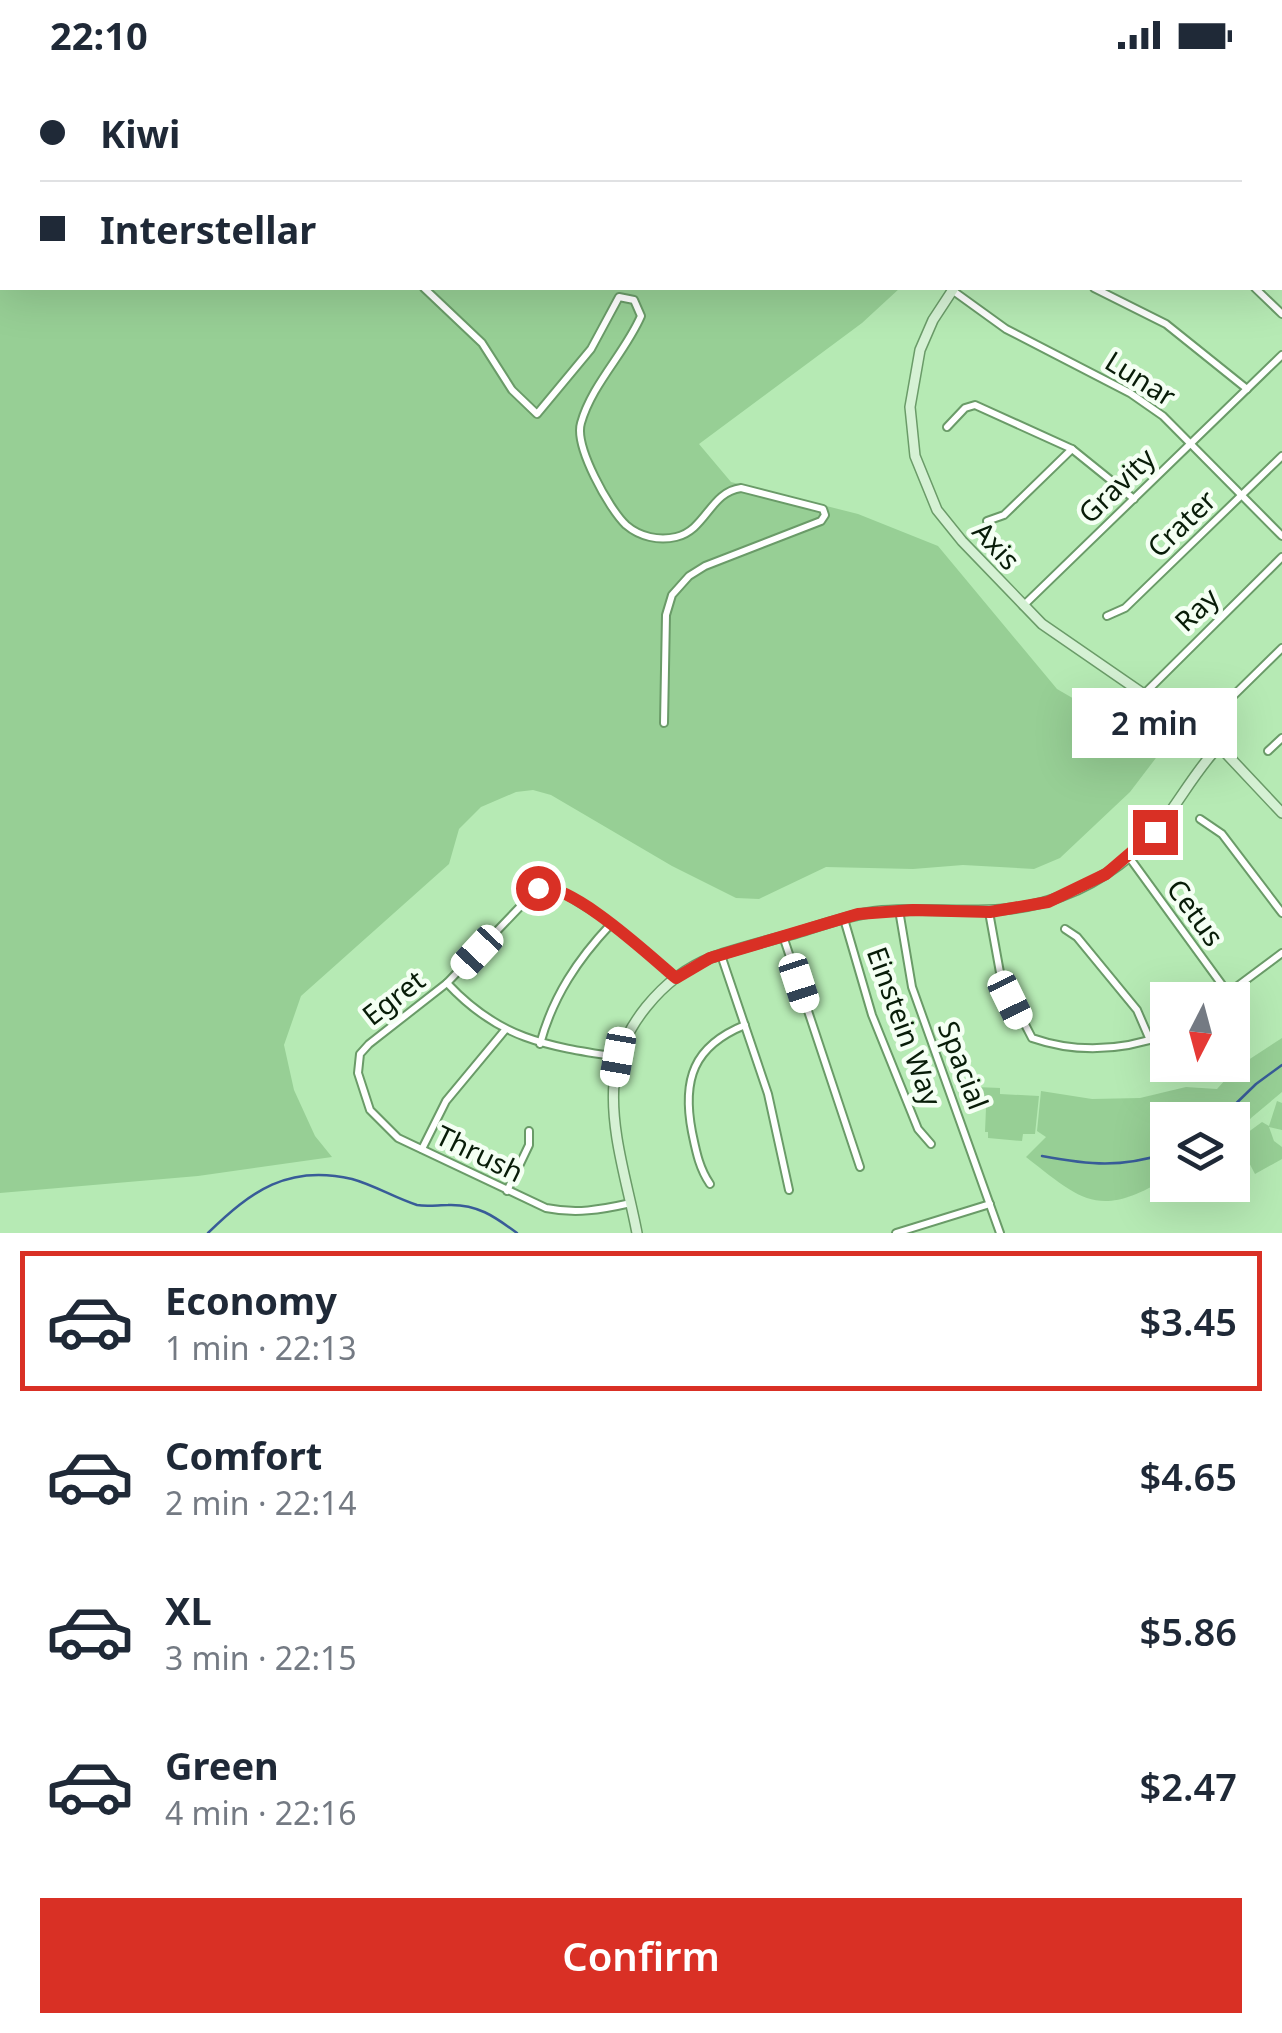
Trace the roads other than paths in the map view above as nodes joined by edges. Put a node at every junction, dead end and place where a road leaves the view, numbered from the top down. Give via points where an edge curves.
1 (426, 290) edge
2 (952, 290) edge
3 (954, 290) edge
4 (1098, 290) edge
5 (1257, 290) edge
6 (1282, 314) edge
7 (1282, 355) edge
8 (1247, 389) junction
9 (947, 427) dead end
10 (1192, 442) junction
11 (1072, 449) junction
12 (1282, 456) edge
13 (1242, 495) junction
14 (1134, 499) junction
15 (987, 521) dead end
16 (1282, 536) edge
17 (1282, 557) edge
18 (1024, 606) junction
19 (1107, 616) dead end
20 (1282, 648) edge
21 (1144, 694) junction
22 (1224, 712) dead end
23 (664, 723) dead end
24 (1282, 738) edge
25 (1219, 746) junction
26 (1268, 752) dead end
27 (1282, 813) edge
28 (1200, 820) dead end
29 (1129, 856) junction
30 (899, 910) junction
31 (990, 912) junction
32 (1282, 913) edge
33 (844, 919) junction
34 (611, 924) junction
35 (1065, 929) dead end
36 (784, 936) junction
37 (1282, 953) edge
38 (721, 954) junction
39 (676, 978) junction
40 (1219, 982) edge
41 (1244, 982) edge
42 (447, 983) junction
43 (745, 1026) junction
44 (505, 1030) junction
45 (1150, 1040) joint
46 (540, 1044) junction
47 (618, 1057) junction
48 (358, 1063) joint
49 (529, 1131) dead end
50 (930, 1144) dead end
51 (422, 1150) junction
52 (860, 1167) dead end
53 (710, 1184) dead end
54 (788, 1190) dead end
55 (507, 1191) junction
56 (630, 1203) junction
57 (990, 1204) junction
58 (919, 1230) edge
59 (637, 1233) edge
60 (896, 1233) edge
61 (1000, 1233) edge

1 - 23 street via 482,343 512,390 537,414 591,349 620,296 634,300 641,316 588,406 580,433 582,452 619,517 643,535 688,532 732,489 823,510 821,521 688,576 672,595
2 - 18 street, Axis via 915,366 915,456 946,524
3 - 10 street, Lunar via 1006,329 1130,393
4 - 8 street via 1166,324
5 - 6 street
7 - 8 street, Gravity
8 - 10 street, Gravity
9 - 11 street via 975,406
10 - 13 street, Lunar
10 - 14 street, Gravity
11 - 14 street
11 - 15 street via 1004,515
12 - 13 street, Crater
13 - 16 street, Lunar
13 - 19 street, Crater via 1125,608
14 - 18 street, Gravity
17 - 21 street, Ray
18 - 21 street, Axis via 1056,636
20 - 22 street
21 - 25 street, Axis
24 - 26 street
25 - 27 street, Axis
25 - 29 street
28 - 32 street via 1222,834
29 - 31 street via 1066,895
29 - 40 street, Cetus
30 - 31 street
30 - 33 street
30 - 57 street, Spacial via 912,986
31 - 45 street via 1001,978 1032,1038 1076,1049
33 - 36 street
33 - 50 street, Einstein Way via 872,1014
34 - 39 street
34 - 42 street, Egret via 544,886
34 - 46 street via 562,989
35 - 45 street via 1137,1010
36 - 38 street
36 - 52 street
37 - 41 street
38 - 39 street
38 - 43 street
39 - 47 street via 637,1020
42 - 44 street
42 - 48 street, Egret via 369,1044
43 - 53 street via 715,1040 688,1087 700,1169
43 - 54 street via 768,1094
44 - 46 street
44 - 51 street via 446,1101
46 - 47 street
47 - 56 street via 613,1105
48 - 51 street, Thrush via 370,1110 398,1138
49 - 55 street
51 - 55 street, Thrush
55 - 56 street, Thrush via 569,1212
56 - 59 street
57 - 58 street
57 - 61 street, Spacial
58 - 60 street

